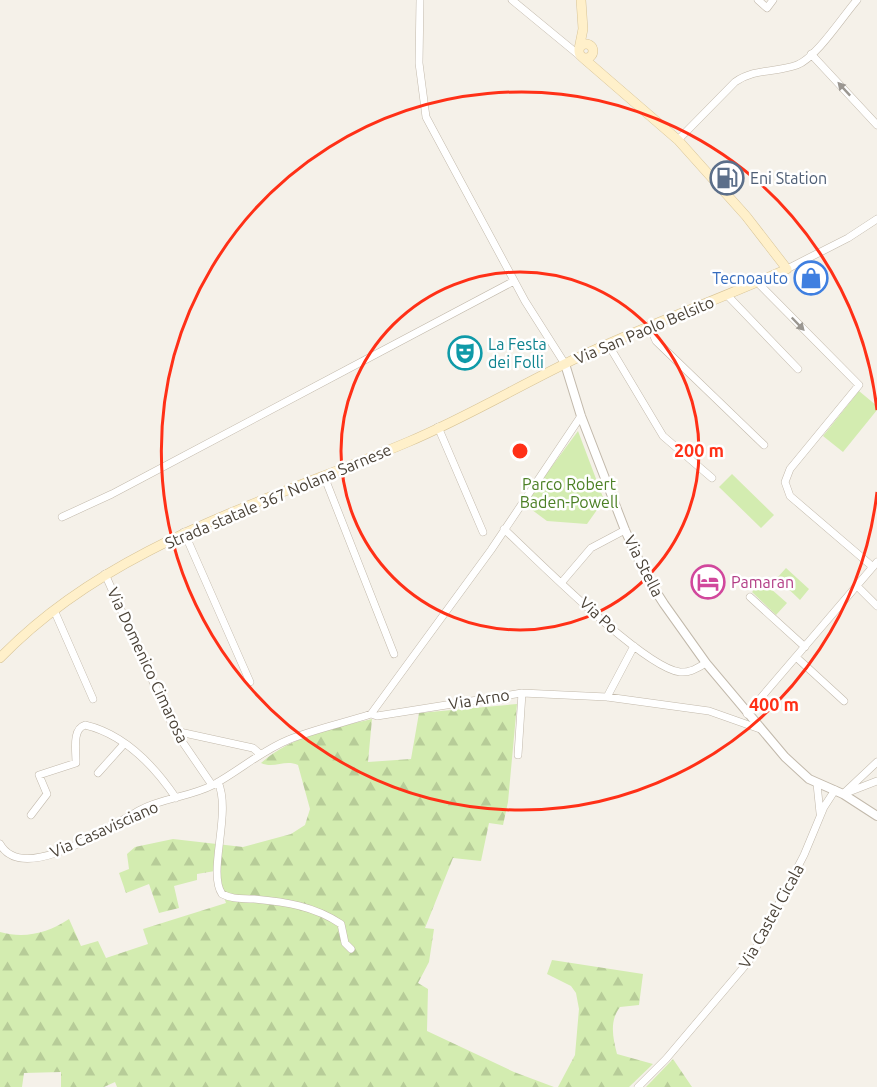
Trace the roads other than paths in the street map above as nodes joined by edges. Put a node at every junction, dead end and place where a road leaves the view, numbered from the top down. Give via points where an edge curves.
1 (420, 0) edge
2 (512, 0) edge
3 (581, 0) edge
4 (758, 0) edge
5 (773, 0) edge
6 (857, 0) edge
7 (582, 14) junction
8 (582, 37) junction
9 (562, 44) junction
10 (592, 49) junction
11 (580, 54) junction
12 (811, 54) junction
13 (613, 83) junction
14 (877, 125) edge
15 (678, 140) junction
16 (876, 221) edge
17 (787, 268) junction
18 (514, 281) junction
19 (757, 282) junction
20 (727, 295) junction
21 (650, 327) junction
22 (608, 344) junction
23 (565, 364) junction
24 (798, 369) dead end
25 (580, 416) junction
26 (438, 427) junction
27 (411, 441) joint
28 (764, 445) dead end
29 (324, 476) junction
30 (712, 478) dead end
31 (63, 517) dead end
32 (504, 529) junction
33 (625, 530) junction
34 (184, 532) junction
35 (483, 532) dead end
36 (875, 565) edge
37 (105, 574) junction
38 (562, 582) junction
39 (857, 586) junction
40 (750, 597) dead end
41 (877, 606) edge
42 (54, 610) junction
43 (634, 646) junction
44 (805, 647) junction
45 (394, 654) dead end
46 (0, 657) edge
47 (796, 657) junction
48 (706, 663) junction
49 (250, 682) dead end
50 (522, 693) junction
51 (608, 697) junction
52 (93, 699) dead end
53 (844, 701) dead end
54 (371, 714) junction
55 (747, 714) junction
56 (760, 729) junction
57 (175, 731) junction
58 (124, 744) junction
59 (260, 754) junction
60 (518, 755) dead end
61 (874, 764) edge
62 (98, 773) dead end
63 (877, 781) edge
64 (215, 783) junction
65 (817, 784) junction
66 (839, 792) junction
67 (176, 798) junction
68 (32, 815) dead end
69 (877, 816) edge
70 (819, 818) junction
71 (0, 844) edge
72 (351, 949) dead end
73 (638, 1087) edge

1 - 18 street via 419,63 426,117
2 - 9 street
3 - 7 main road
4 - 5 street via 767,8
6 - 12 street
7 - 8 main road
7 - 10 main road
8 - 9 street via 574,44
8 - 11 main road
9 - 11 street
10 - 11 main road via 589,57
10 - 13 main road
11 - 13 main road
14 -> 12 street
12 - 15 street via 798,65 745,75
13 - 15 main road
15 - 17 main road
16 - 17 street, Via San Paolo Belsito
17 - 19 main road, Via San Paolo Belsito
18 - 23 street
18 - 31 street
19 - 20 main road, Via San Paolo Belsito
19 -> 36 street via 859,385 790,469 785,483 790,496
20 - 21 main road, Via San Paolo Belsito
20 - 24 street
21 - 22 main road, Via San Paolo Belsito
21 - 28 street via 656,341
22 - 23 main road, Via San Paolo Belsito
22 - 30 street via 663,436
23 - 25 street, Via Stella
23 - 26 main road, Via San Paolo Belsito
25 - 32 street
25 - 33 street, Via Stella
26 - 27 main road, Via San Paolo Belsito
26 - 35 street
27 - 29 main road, Strada statale 367 Nolana Sarnese
29 - 34 main road, Strada statale 367 Nolana Sarnese
29 - 45 street
32 - 38 street, Via Po
32 - 54 street
33 - 38 street via 591,548
33 - 48 street, Via Stella via 646,576
34 - 37 main road, Strada statale 367 Nolana Sarnese
34 - 49 street
36 - 39 street
37 - 42 main road, Strada statale 367 Nolana Sarnese
37 - 57 street, Via Domenico Cimarosa
38 - 43 street, Via Po
39 - 41 street
39 - 44 street
40 - 44 street
42 - 46 main road, Strada statale 367 Nolana Sarnese via 31,626
42 - 52 street
43 - 48 street, Via Po via 678,672 691,671
43 - 51 street
44 - 47 street
47 - 53 street
47 - 55 street
48 - 55 street, Via Stella
50 - 51 street, Via Arno
50 - 54 street, Via Arno
50 - 60 street
51 - 56 street, Via Arno via 718,713
54 - 59 street, Via Arno via 288,740
55 - 56 street, Via Stella
56 - 65 street
57 - 59 street via 253,748
57 - 64 street, Via Domenico Cimarosa
58 - 62 street
58 - 67 street via 159,773
58 - 68 street via 90,725 82,725 76,736 75,763 39,775 47,794
59 - 64 street, Via Arno
61 - 63 street
61 - 66 street, Via Castel Cicala
63 - 66 street
64 - 67 street, Via Casavisciano
64 - 72 street via 224,800 218,876 222,894 312,908 341,924 345,943
65 - 66 street
65 - 70 street
66 - 69 street
66 - 70 street, Via Castel Cicala
67 - 71 street, Via Casavisciano via 141,809 109,830 38,858 13,856
70 - 73 street, Via Castel Cicala via 749,961

